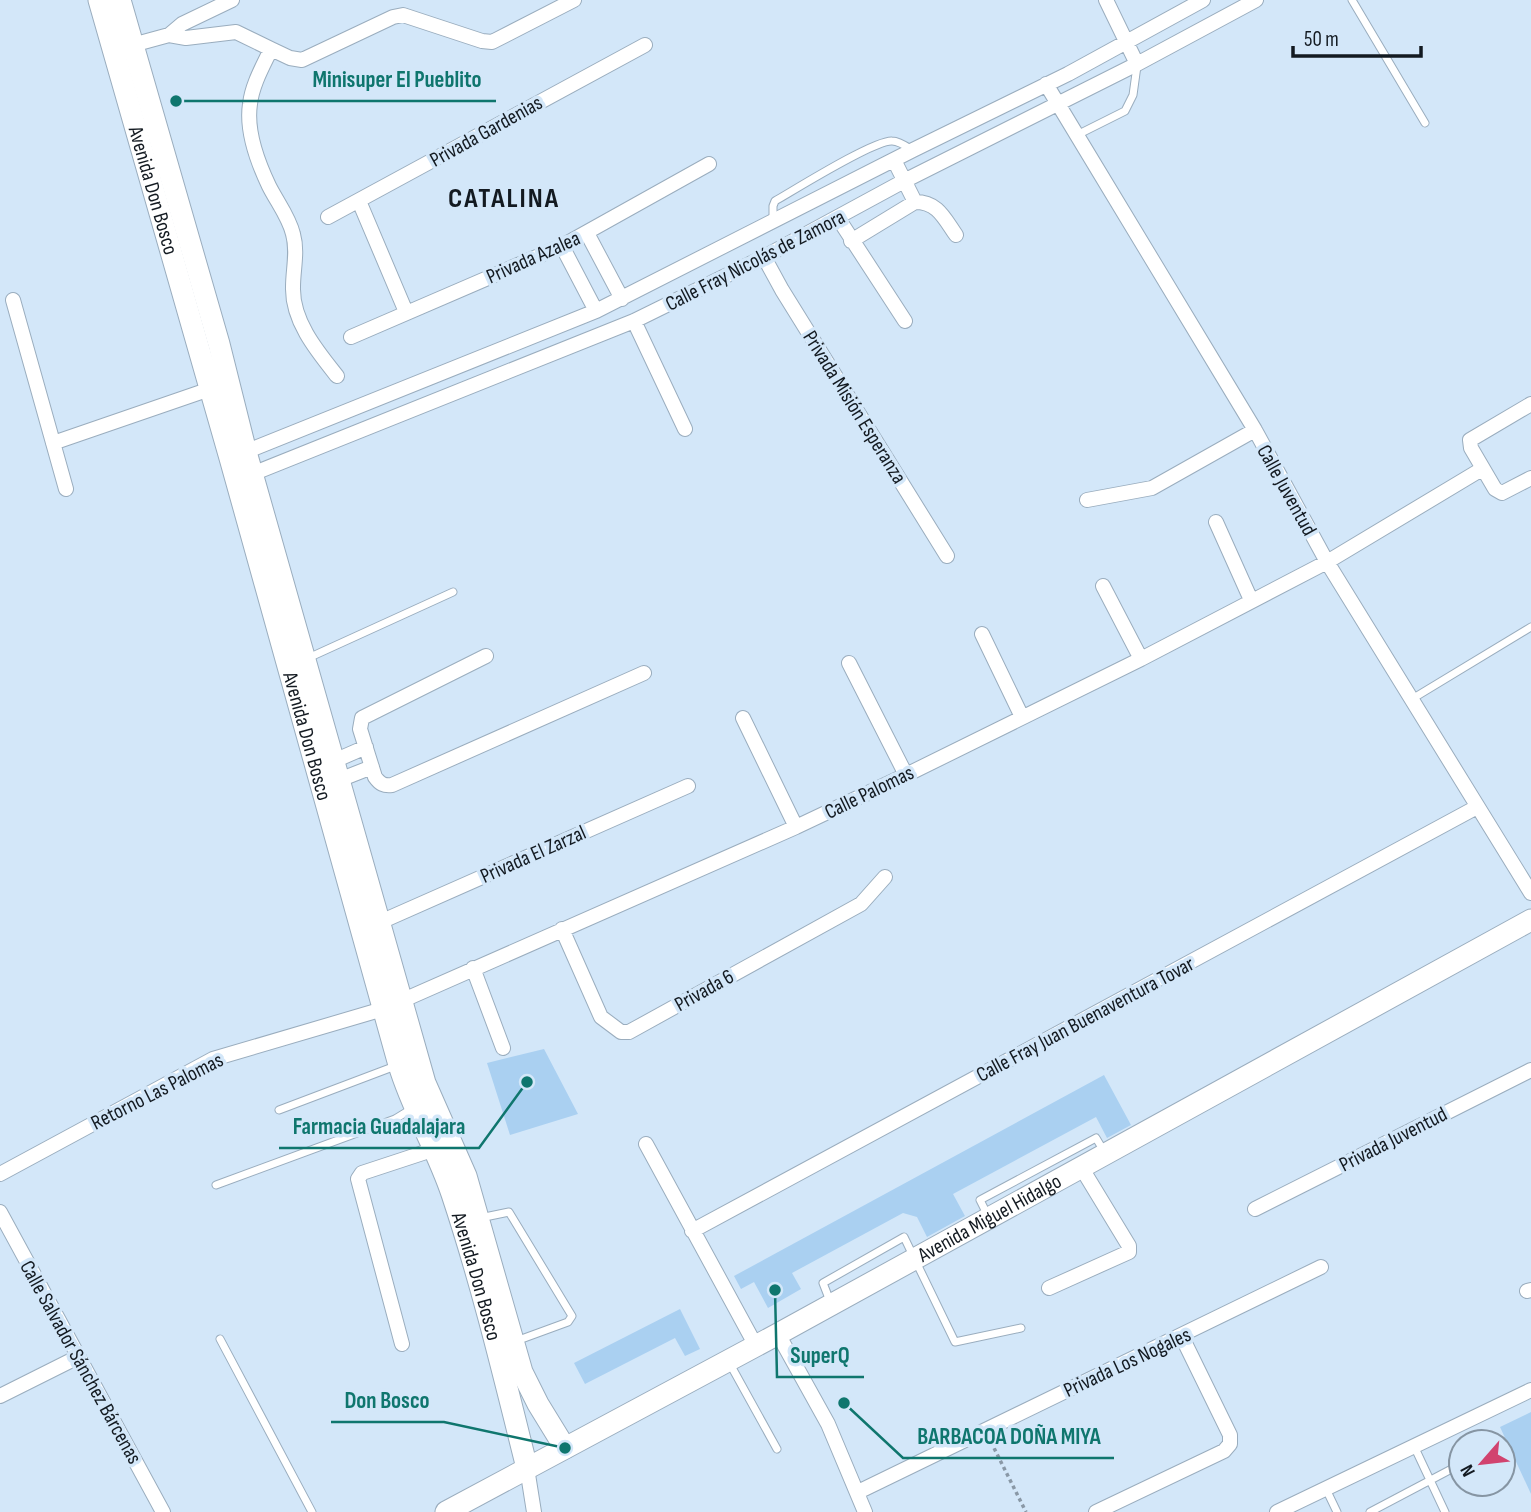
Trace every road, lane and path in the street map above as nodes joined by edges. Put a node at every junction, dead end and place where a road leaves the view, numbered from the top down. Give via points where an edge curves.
1 (99, 0) edge
2 (120, 0) edge
3 (232, 0) edge
4 (575, 0) edge
5 (1106, 0) edge
6 (1203, 0) edge
7 (1256, 0) edge
8 (1352, 0) edge
9 (169, 35) junction
10 (1126, 42) junction
11 (645, 45) dead end
12 (122, 48) junction
13 (271, 49) junction
14 (1137, 64) junction
15 (1046, 84) junction
16 (1057, 104) junction
17 (1425, 123) dead end
18 (1077, 135) junction
19 (912, 150) junction
20 (894, 160) junction
21 (709, 164) dead end
22 (904, 181) junction
23 (359, 201) junction
24 (915, 202) junction
25 (328, 216) dead end
26 (838, 218) junction
27 (773, 222) junction
28 (587, 233) junction
29 (956, 235) dead end
30 (851, 241) junction
31 (562, 246) junction
32 (764, 257) junction
33 (653, 283) junction
34 (622, 299) junction
35 (13, 300) dead end
36 (666, 305) junction
37 (406, 312) junction
38 (596, 312) junction
39 (634, 321) junction
40 (905, 321) dead end
41 (351, 337) dead end
42 (337, 376) dead end
43 (210, 389) junction
44 (1531, 404) edge
45 (685, 429) dead end
46 (1255, 430) junction
47 (53, 443) junction
48 (238, 455) junction
49 (1482, 469) junction
50 (245, 477) junction
51 (1531, 478) edge
52 (66, 489) dead end
53 (1087, 500) dead end
54 (1216, 522) dead end
55 (947, 556) dead end
56 (1327, 562) junction
57 (1103, 586) dead end
58 (453, 592) dead end
59 (1251, 600) junction
60 (1531, 627) edge
61 (982, 634) dead end
62 (486, 656) dead end
63 (305, 659) junction
64 (1141, 659) junction
65 (849, 663) dead end
66 (645, 674) dead end
67 (1411, 699) junction
68 (1022, 717) junction
69 (743, 718) dead end
70 (366, 747) junction
71 (372, 767) junction
72 (336, 771) junction
73 (906, 775) junction
74 (688, 786) dead end
75 (1477, 807) junction
76 (796, 827) junction
77 (885, 877) dead end
78 (1531, 894) edge
79 (1531, 920) edge
80 (378, 923) junction
81 (562, 929) junction
82 (473, 968) junction
83 (392, 1005) junction
84 (503, 1048) dead end
85 (399, 1065) junction
86 (1531, 1070) edge
87 (414, 1108) junction
88 (279, 1110) dead end
89 (646, 1144) dead end
90 (435, 1149) junction
91 (1105, 1154) junction
92 (1081, 1167) junction
93 (0, 1174) edge
94 (216, 1185) dead end
95 (1255, 1209) dead end
96 (0, 1212) edge
97 (479, 1218) junction
98 (989, 1218) junction
99 (692, 1231) junction
100 (914, 1259) junction
101 (1321, 1267) dead end
102 (1049, 1288) dead end
103 (1021, 1328) dead end
104 (778, 1334) junction
105 (1182, 1337) junction
106 (220, 1339) dead end
107 (512, 1342) junction
108 (402, 1344) dead end
109 (756, 1346) junction
110 (78, 1357) junction
111 (728, 1360) junction
112 (1531, 1390) edge
113 (0, 1396) edge
114 (985, 1429) junction
115 (1414, 1446) junction
116 (565, 1448) junction
117 (778, 1449) dead end
118 (527, 1468) junction
119 (1447, 1472) edge
120 (1431, 1481) junction
121 (1326, 1489) junction
122 (858, 1492) junction
123 (163, 1512) edge
124 (312, 1512) edge
125 (446, 1512) edge
126 (534, 1512) edge
127 (865, 1512) edge
128 (1026, 1512) edge
129 (1096, 1512) edge
130 (1277, 1512) edge
131 (1337, 1512) edge
132 (1370, 1512) edge
133 (1445, 1512) edge

1 - 12 street, Avenida Don Bosco
2 - 12 street, Avenida Don Bosco
3 - 9 street
4 - 13 street via 492,42 403,15 302,60
5 - 10 street
6 - 10 street, Calle Fray Nicolás de Zamora
7 - 14 street, Calle Fray Nicolás de Zamora
8 - 17 lane
9 - 12 street
9 - 13 street via 186,38 236,32
10 - 14 street
10 - 15 street, Calle Fray Nicolás de Zamora
11 - 23 street, Privada Gardenias
12 - 43 street, Avenida Don Bosco
12 - 48 street, Avenida Don Bosco via 219,344
13 - 42 street via 254,88 249,122 268,183 293,233 295,306 311,341
14 - 16 street, Calle Fray Nicolás de Zamora
14 - 18 lane via 1133,95 1125,111
15 - 16 street, Calle Juventud
15 - 19 street, Calle Fray Nicolás de Zamora
16 - 18 street, Calle Juventud
16 - 22 street, Calle Fray Nicolás de Zamora
18 - 46 street, Calle Juventud
19 - 20 street, Calle Fray Nicolás de Zamora
19 - 27 lane via 885,141 844,162 775,201
20 - 22 street
20 - 27 street, Calle Fray Nicolás de Zamora
21 - 28 street, Privada Azalea
22 - 24 street
22 - 26 street, Calle Fray Nicolás de Zamora
23 - 25 street, Privada Gardenias
23 - 37 street
24 - 29 street via 938,209
24 - 30 street
26 - 30 street
26 - 32 street, Calle Fray Nicolás de Zamora
27 - 33 street, Calle Fray Nicolás de Zamora
28 - 31 street, Privada Azalea
28 - 34 street
30 - 40 street
31 - 37 street, Privada Azalea
31 - 38 street
32 - 36 street, Calle Fray Nicolás de Zamora
32 - 55 street, Privada Misión Esperanza
33 - 34 street, Calle Fray Nicolás de Zamora
33 - 36 street
34 - 38 street, Calle Fray Nicolás de Zamora
35 - 47 street
36 - 39 street, Calle Fray Nicolás de Zamora
37 - 41 street, Privada Azalea
38 - 48 street, Calle Fray Nicolás de Zamora
39 - 45 street
39 - 50 street, Calle Fray Nicolás de Zamora
43 - 47 street
43 - 48 street, Avenida Don Bosco
44 - 49 street via 1470,440
46 - 53 street via 1152,488
46 - 56 street, Calle Juventud
47 - 52 street
48 - 50 street, Avenida Don Bosco
49 - 51 street via 1502,493
49 - 56 street, Calle Palomas
50 - 63 street, Avenida Don Bosco
50 - 83 street, Avenida Don Bosco
54 - 59 street
56 - 59 street, Calle Palomas
56 - 67 street, Calle Juventud
57 - 64 street
58 - 63 lane
59 - 64 street, Calle Palomas
60 - 67 lane
61 - 68 street
62 - 70 street via 367,714 360,723
63 - 72 street, Avenida Don Bosco
64 - 68 street, Calle Palomas
65 - 73 street
66 - 71 street via 392,785 379,783
67 - 75 street, Calle Juventud
68 - 73 street, Calle Palomas
69 - 76 street
70 - 71 street
70 - 72 street
71 - 72 street
72 - 80 street, Avenida Don Bosco
73 - 76 street, Calle Palomas
74 - 80 street, Privada El Zarzal
75 - 78 street, Calle Juventud
75 - 99 street, Calle Fray Juan Buenaventura Tovar
76 - 81 street, Calle Palomas
77 - 81 street, Privada 6 via 862,904 628,1032 601,1017
79 - 91 street, Avenida Miguel Hidalgo
80 - 83 street, Avenida Don Bosco
81 - 82 street, Calle Palomas
82 - 83 street, Calle Palomas
82 - 84 street
83 - 85 street, Avenida Don Bosco
83 - 93 street, Retorno Las Palomas via 213,1059
83 - 97 street, Avenida Don Bosco via 466,1176
85 - 87 street, Avenida Don Bosco
85 - 88 lane
86 - 95 street, Privada Juventud
87 - 90 street, Avenida Don Bosco
87 - 94 lane
89 - 99 street
90 - 108 street via 362,1173 358,1179
90 - 118 street, Avenida Don Bosco via 475,1267
91 - 92 street, Avenida Miguel Hidalgo
91 - 98 lane via 1096,1138 981,1200
92 - 98 street, Avenida Miguel Hidalgo
92 - 102 street via 1129,1252
96 - 110 street, Calle Salvador Sánchez Bárcenas
97 - 107 street, Avenida Don Bosco
97 - 107 lane via 509,1212 572,1315 568,1322
98 - 100 street, Avenida Miguel Hidalgo
99 - 109 street
100 - 103 lane via 955,1342
100 - 104 street, Avenida Miguel Hidalgo
101 - 105 street, Privada Los Nogales
104 - 109 street, Avenida Miguel Hidalgo
104 - 122 street via 828,1424
105 - 114 street, Privada Los Nogales
105 - 129 street via 1230,1435 1230,1444 1224,1451
106 - 124 lane
107 - 116 street, Avenida Don Bosco via 538,1404
109 - 111 street, Avenida Miguel Hidalgo
110 - 113 street
110 - 123 street, Calle Salvador Sánchez Bárcenas
111 - 116 street, Avenida Miguel Hidalgo
111 - 117 lane
112 - 115 street
114 - 122 street, Privada Los Nogales
114 - 128 path
115 - 120 lane
115 - 121 street
116 - 118 street, Avenida Miguel Hidalgo
118 - 125 street, Avenida Miguel Hidalgo
118 - 126 street
119 - 120 lane
120 - 132 lane
120 - 133 lane
121 - 130 street
121 - 131 lane
122 - 127 street

